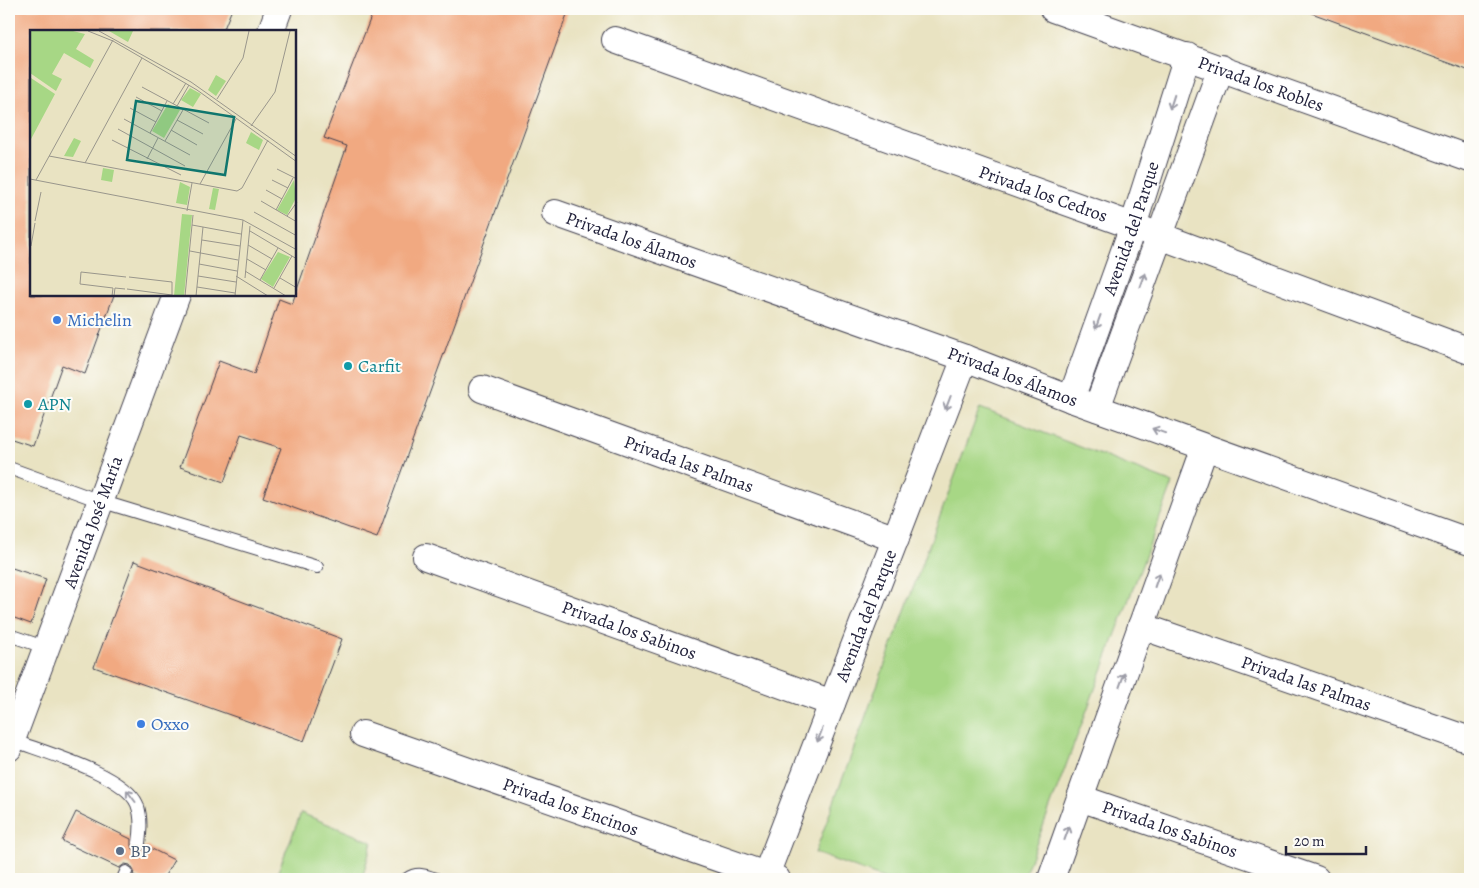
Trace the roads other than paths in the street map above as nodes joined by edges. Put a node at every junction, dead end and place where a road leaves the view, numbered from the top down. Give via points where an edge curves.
1 (279, 9) edge
2 (1053, 9) edge
3 (271, 30) edge
4 (615, 40) dead end
5 (1187, 56) junction
6 (1221, 68) junction
7 (1470, 159) edge
8 (555, 213) dead end
9 (1133, 226) junction
10 (1159, 236) junction
11 (177, 296) edge
12 (1470, 351) edge
13 (965, 358) junction
14 (482, 389) dead end
15 (1071, 399) junction
16 (1097, 408) junction
17 (1205, 447) junction
18 (9, 468) edge
19 (100, 501) junction
20 (896, 539) junction
21 (1470, 542) edge
22 (426, 557) dead end
23 (317, 567) dead end
24 (1141, 626) junction
25 (9, 634) edge
26 (47, 648) junction
27 (832, 702) junction
28 (363, 734) dead end
29 (1470, 740) edge
30 (10, 744) edge
31 (1080, 798) junction
32 (139, 843) dead end
33 (772, 877) edge
34 (407, 879) edge
35 (436, 879) edge
36 (1051, 879) edge
37 (1316, 879) edge

1 - 3 street
2 - 5 street, Privada los Robles
4 - 9 street, Privada los Cedros
5 - 6 street, Privada los Robles
5 -> 9 street, Avenida del Parque
6 - 7 street, Privada los Robles
6 - 10 street, Avenida del Parque
8 - 13 street, Privada los Álamos
9 - 10 street, Privada los Cedros
9 -> 15 street, Avenida del Parque
10 - 12 street, Privada los Cedros
16 -> 10 street, Avenida del Parque
11 - 19 street, Avenida José María
13 - 15 street, Privada los Álamos
13 -> 20 street, Avenida del Parque
14 - 20 street, Privada las Palmas
15 - 16 street, Privada los Álamos
17 -> 16 street, Privada los Álamos
17 - 21 street, Privada los Álamos
24 -> 17 street
18 - 19 lane
19 - 23 lane
19 - 26 street, Avenida José María
20 - 27 street, Avenida del Parque
22 - 27 street, Privada los Sabinos
24 - 29 street, Privada las Palmas
31 -> 24 street
25 - 26 lane
26 - 30 street, Avenida José María
27 -> 33 street, Avenida del Parque
28 - 33 street, Privada los Encinos
32 -> 30 lane via 141,824 137,804 125,789 107,776
36 -> 31 street
31 - 37 street, Privada los Sabinos
34 - 35 lane via 413,874 422,874

